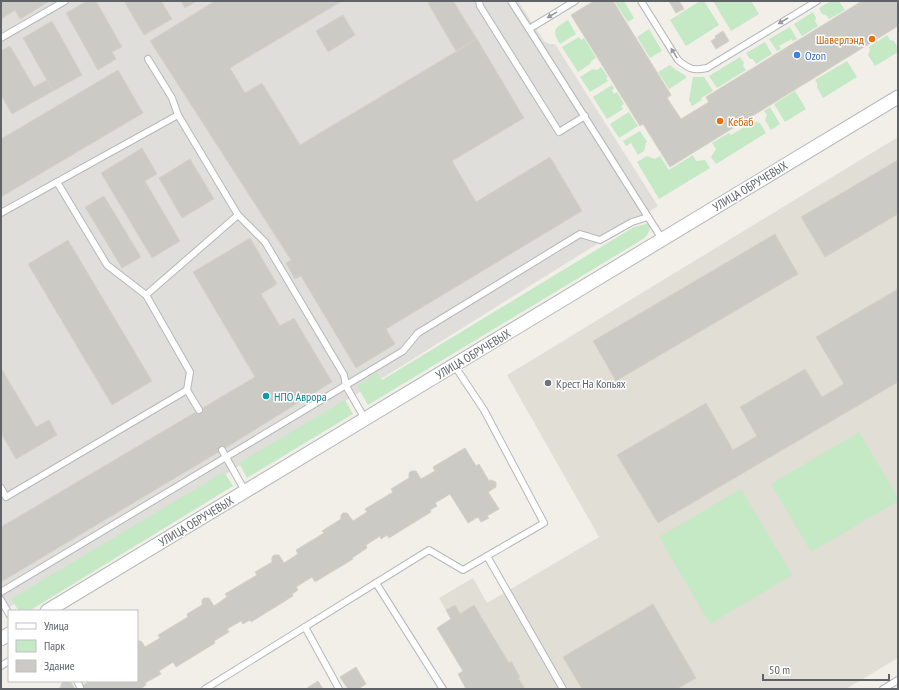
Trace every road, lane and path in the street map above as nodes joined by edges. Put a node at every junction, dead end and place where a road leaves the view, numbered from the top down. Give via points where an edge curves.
1 (65, 1) edge
2 (478, 1) edge
3 (511, 1) edge
4 (575, 1) edge
5 (642, 1) edge
6 (817, 1) edge
7 (529, 29) junction
8 (1, 38) edge
9 (148, 59) dead end
10 (898, 96) edge
11 (178, 115) junction
12 (585, 116) junction
13 (57, 182) junction
14 (1, 213) edge
15 (238, 215) junction
16 (648, 217) junction
17 (662, 239) junction
18 (146, 295) junction
19 (454, 365) junction
20 (346, 386) junction
21 (187, 390) junction
22 (198, 410) dead end
23 (365, 419) junction
24 (222, 450) dead end
25 (226, 458) junction
26 (1, 488) edge
27 (245, 491) junction
28 (487, 556) junction
29 (376, 583) junction
30 (1, 592) edge
31 (1, 600) edge
32 (50, 610) edge
33 (8, 612) edge
34 (305, 627) junction
35 (898, 680) edge
36 (78, 682) edge
37 (80, 687) dead end
38 (205, 689) edge
39 (339, 689) edge
40 (443, 689) edge
41 (563, 689) edge
42 (883, 689) edge

1 - 8 lane
2 - 12 lane via 559,132
3 - 7 lane
4 -> 7 lane
6 -> 5 lane via 707,68 698,70 687,68 678,60
7 - 12 lane
9 - 11 lane via 172,98
10 - 17 street, УЛИЦА ОБРУЧЕВЫХ
11 - 13 lane
11 - 15 lane
12 - 16 lane
13 - 14 lane
13 - 18 lane via 107,265
15 - 18 lane
15 - 20 lane via 265,242 344,375
16 - 17 lane
16 - 20 lane via 632,222 600,240 580,234 418,333 403,351
17 - 19 street, УЛИЦА ОБРУЧЕВЫХ
18 - 21 lane via 190,372
19 - 23 street, УЛИЦА ОБРУЧЕВЫХ
19 - 28 lane via 484,410 544,523
20 - 23 lane
20 - 25 lane
21 - 22 lane
21 - 26 lane via 6,497
23 - 27 street, УЛИЦА ОБРУЧЕВЫХ
24 - 25 lane
25 - 27 lane
25 - 30 lane
27 - 32 street, УЛИЦА ОБРУЧЕВЫХ
28 - 29 lane via 463,570 429,550
28 - 41 lane
29 - 34 lane
29 - 40 lane
31 - 33 lane
34 - 38 lane
34 - 39 lane
35 - 42 lane
36 - 37 lane

